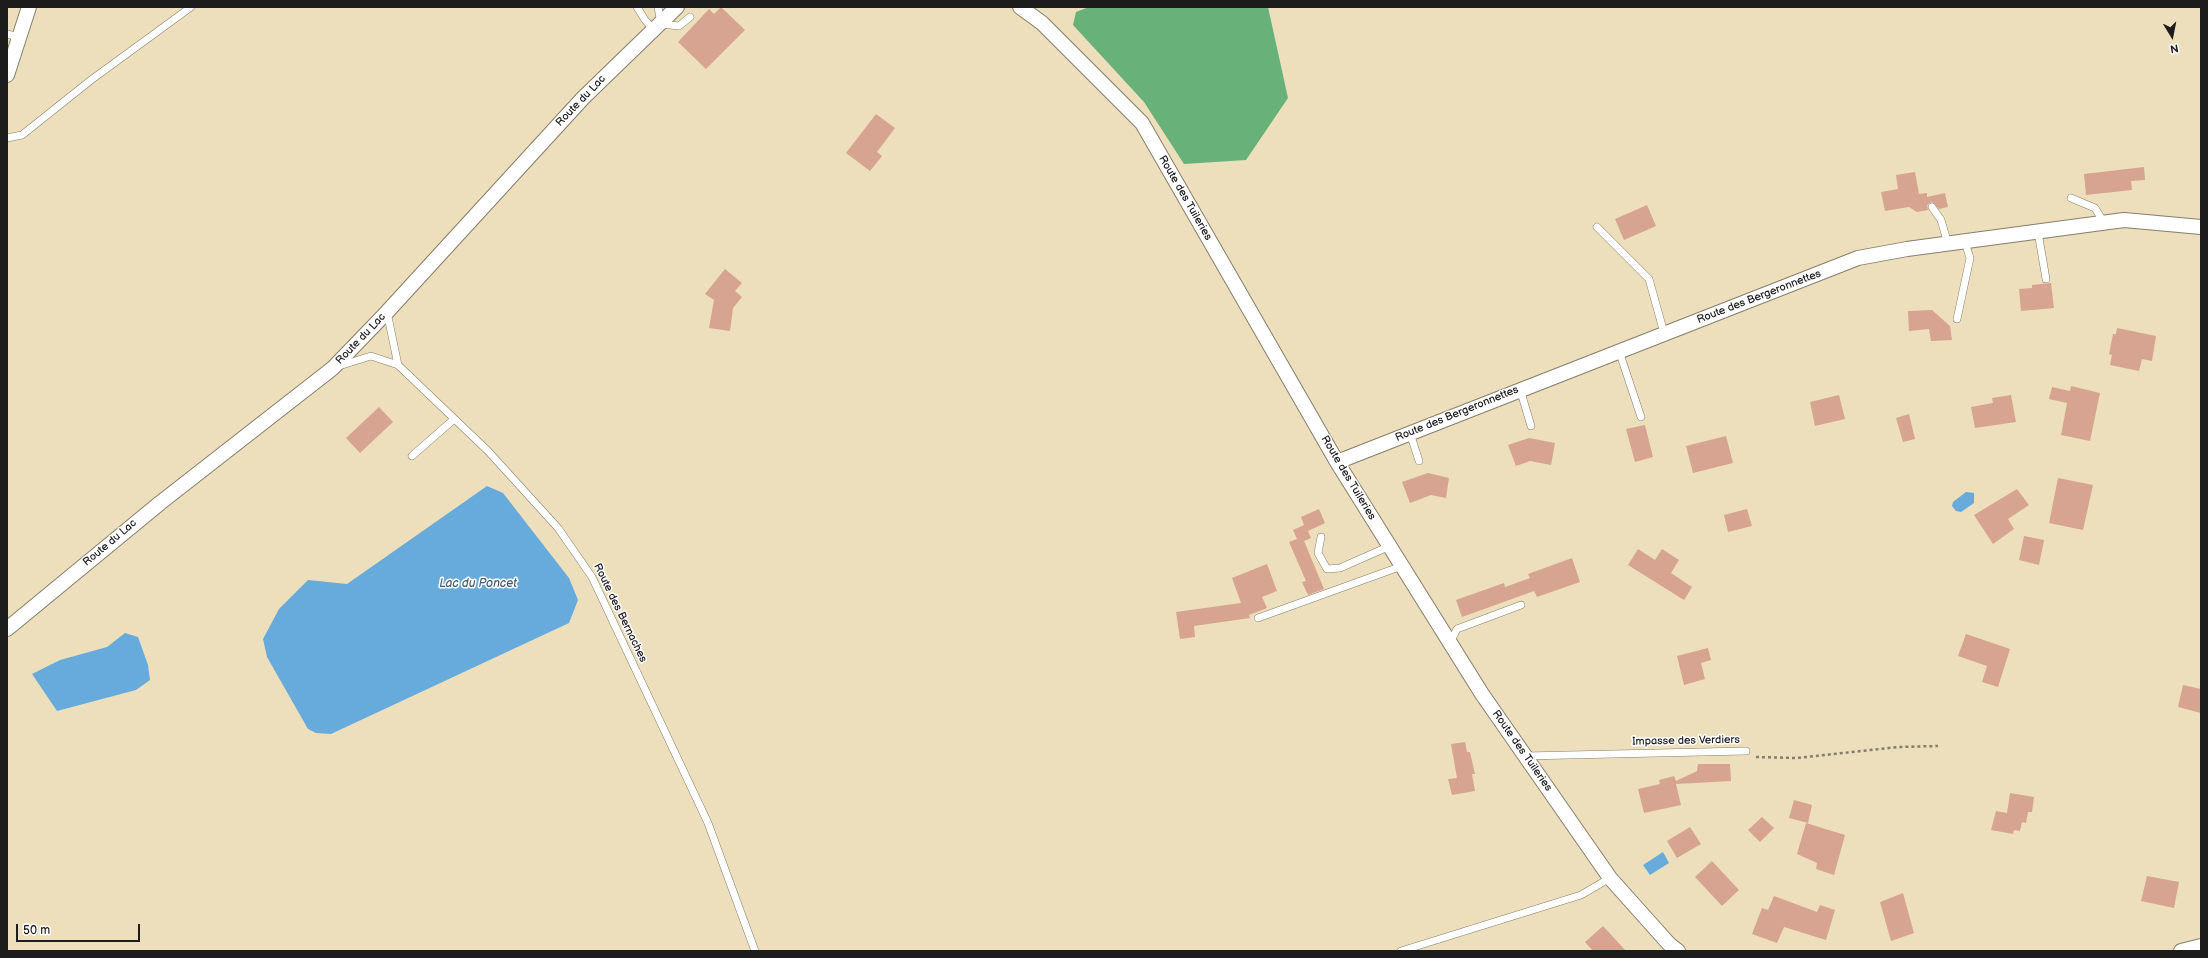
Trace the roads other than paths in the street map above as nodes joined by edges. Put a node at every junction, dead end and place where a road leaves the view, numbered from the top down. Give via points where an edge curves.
1 (29, 7) edge
2 (191, 7) edge
3 (637, 7) edge
4 (658, 7) edge
5 (677, 7) edge
6 (1020, 7) edge
7 (690, 17) dead end
8 (658, 27) junction
9 (13, 35) edge
10 (7, 75) edge
11 (7, 138) edge
12 (2071, 198) dead end
13 (1932, 208) dead end
14 (2104, 223) junction
15 (2201, 226) edge
16 (1597, 227) dead end
17 (2038, 232) junction
18 (1965, 242) junction
19 (1948, 244) junction
20 (2046, 279) dead end
21 (387, 312) junction
22 (1957, 319) dead end
23 (1664, 333) junction
24 (1619, 351) junction
25 (398, 366) junction
26 (333, 368) junction
27 (1520, 389) junction
28 (1641, 418) dead end
29 (453, 420) junction
30 (1530, 426) dead end
31 (1410, 433) junction
32 (412, 456) dead end
33 (1419, 461) dead end
34 (1337, 462) junction
35 (1321, 537) dead end
36 (1390, 546) junction
37 (1402, 566) junction
38 (1521, 605) dead end
39 (1258, 618) dead end
40 (7, 629) edge
41 (1450, 643) junction
42 (1746, 751) road end
43 (1525, 756) junction
44 (1610, 878) junction
45 (2201, 946) edge
46 (755, 951) edge
47 (1401, 951) edge
48 (1678, 951) edge
49 (2181, 951) edge

1 - 9 street
2 - 11 lane via 97,75 22,135
3 - 8 lane via 645,20
4 - 8 lane
5 - 8 street, Route du Lac
6 - 34 street, Route des Tuileries via 1042,24 1142,123
7 - 8 lane via 679,26
8 - 21 street, Route du Lac via 583,98
9 - 10 street
12 - 14 lane via 2095,208
13 - 19 lane via 1941,220
14 - 15 street, Route des Bergeronnettes via 2124,220
14 - 17 street, Route des Bergeronnettes
16 - 23 lane via 1648,279
17 - 18 street, Route des Bergeronnettes
17 - 20 lane
18 - 19 street, Route des Bergeronnettes
18 - 22 lane via 1970,258
19 - 23 street, Route des Bergeronnettes via 1858,258
21 - 25 lane
21 - 26 street, Route du Lac
23 - 24 street, Route des Bergeronnettes
24 - 27 street, Route des Bergeronnettes
24 - 28 lane
25 - 26 lane via 370,356
25 - 29 lane, Route des Bernaches
26 - 40 street, Route du Lac via 160,503
27 - 30 lane
27 - 31 street, Route des Bergeronnettes
29 - 32 lane
29 - 46 lane, Route des Bernaches via 488,451 558,528 592,576 708,823
31 - 33 lane
31 - 34 street, Route des Bergeronnettes
34 - 36 street, Route des Tuileries
35 - 36 lane via 1318,553 1327,569 1340,568
36 - 37 street, Route des Tuileries
37 - 39 lane
37 - 41 street, Route des Tuileries
38 - 41 lane via 1457,629
41 - 43 street, Route des Tuileries
42 - 43 lane, Impasse des Verdiers
43 - 44 street, Route des Tuileries
44 - 47 lane via 1581,895
44 - 48 street, Route des Tuileries
45 - 49 street

